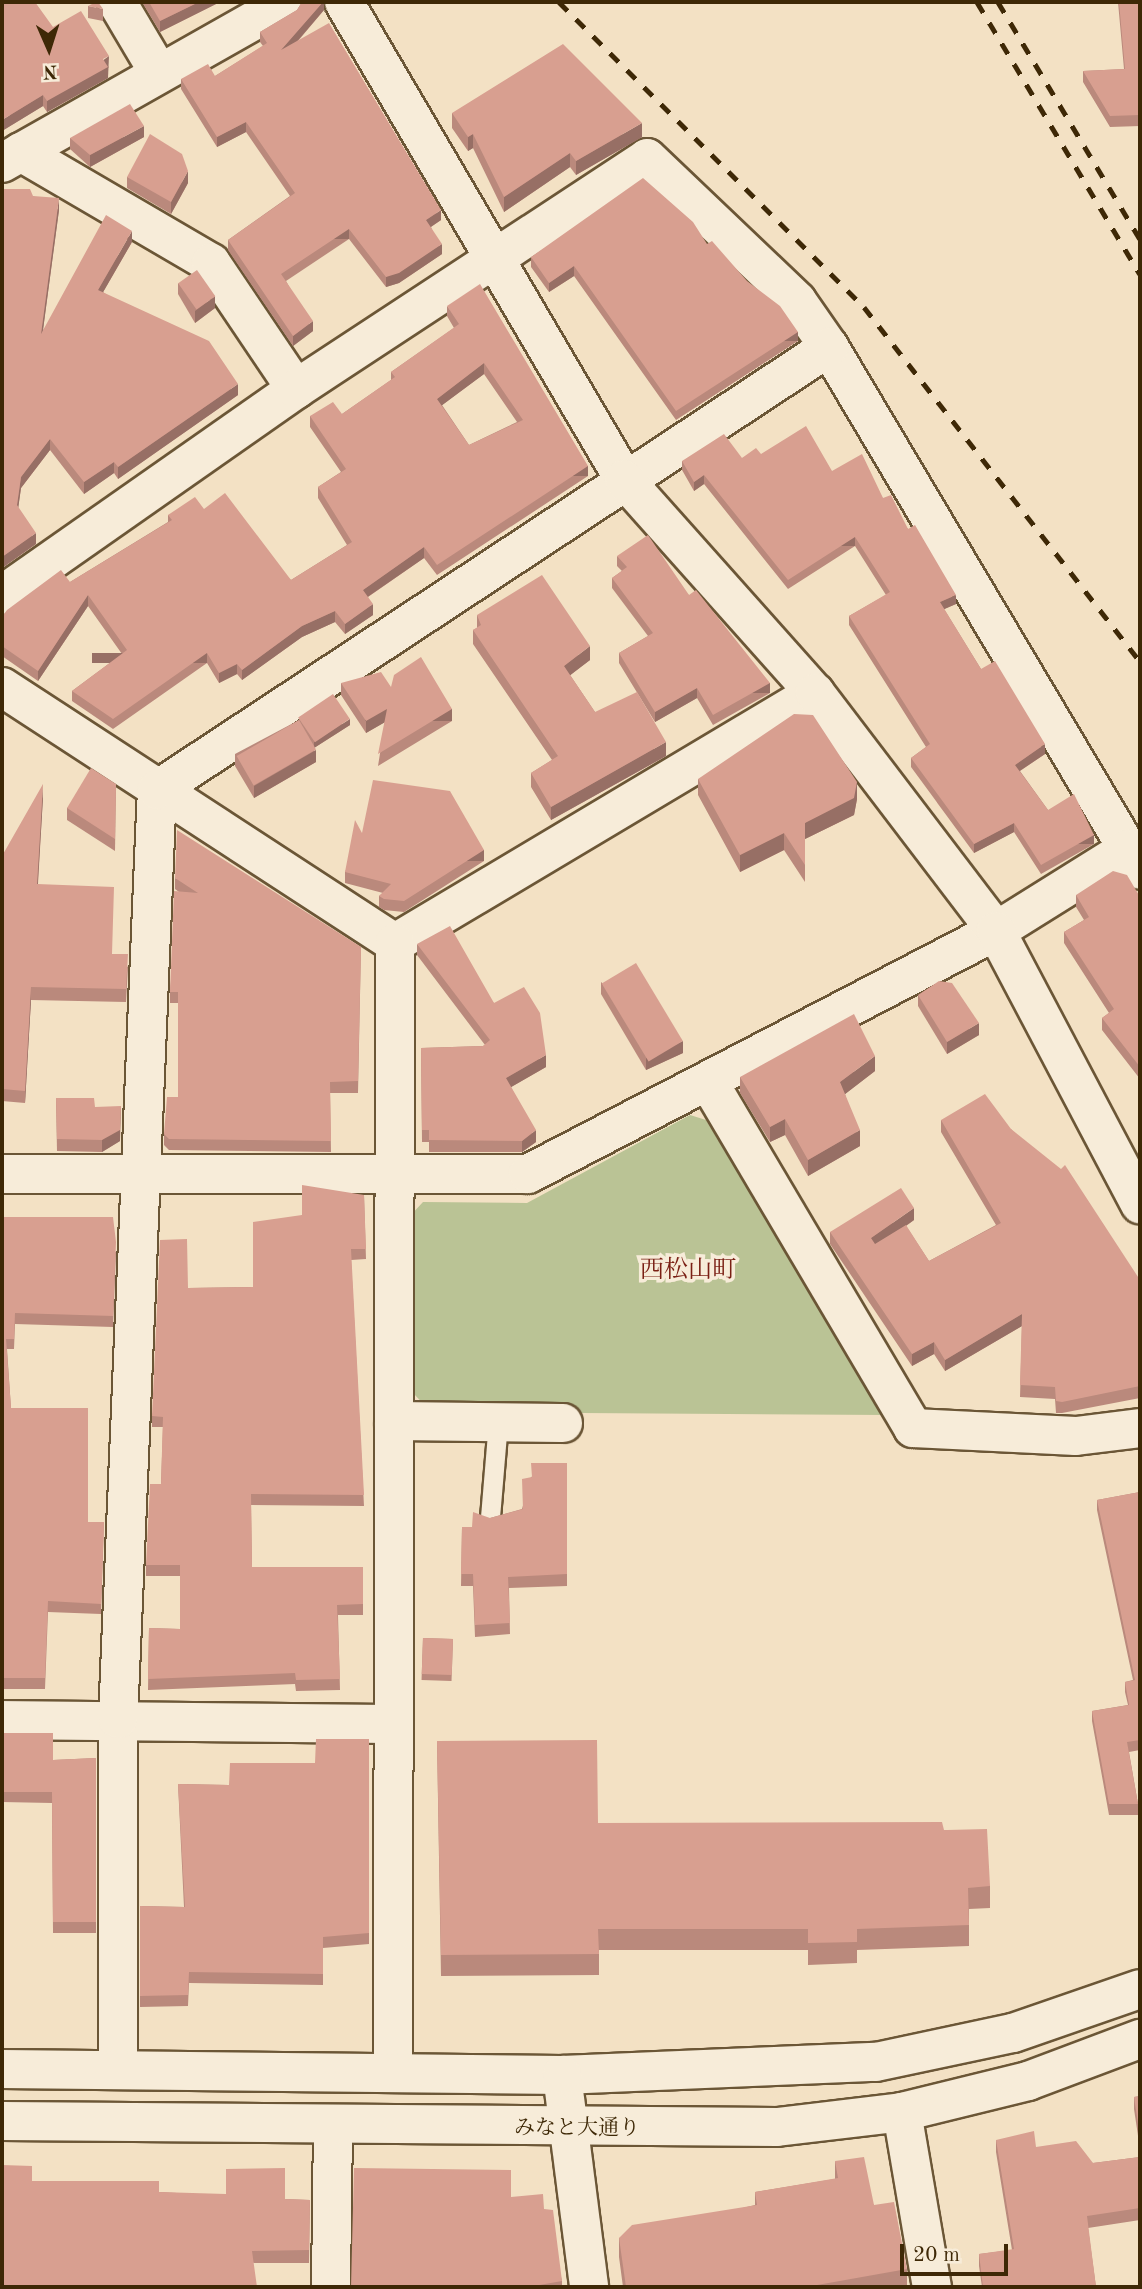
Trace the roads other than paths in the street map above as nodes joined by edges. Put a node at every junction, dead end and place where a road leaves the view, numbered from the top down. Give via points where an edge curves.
1 (117, 2) edge
2 (286, 2) edge
3 (344, 2) edge
4 (159, 73) junction
5 (11, 158) edge
6 (493, 261) junction
7 (829, 347) junction
8 (296, 389) junction
9 (624, 479) junction
10 (2, 595) edge
11 (2, 687) edge
12 (815, 693) junction
13 (157, 790) junction
14 (1134, 859) edge
15 (996, 931) junction
16 (395, 943) junction
17 (708, 1081) junction
18 (2, 1174) edge
19 (136, 1174) junction
20 (393, 1177) junction
21 (1140, 1204) edge
22 (394, 1421) junction
23 (498, 1422) junction
24 (563, 1423) dead end
25 (1140, 1428) edge
26 (490, 1517) edge
27 (118, 1719) junction
28 (2, 1720) edge
29 (394, 1724) junction
30 (1140, 1990) edge
31 (1140, 2039) edge
32 (2, 2070) edge
33 (118, 2070) junction
34 (393, 2073) junction
35 (562, 2075) junction
36 (902, 2112) junction
37 (2, 2121) edge
38 (333, 2125) junction
39 (566, 2130) junction
40 (331, 2287) edge
41 (589, 2287) edge
42 (932, 2287) edge

1 - 4 street
2 - 4 street
3 - 6 street
4 - 5 street
5 - 8 street via 211,263
6 - 7 street via 647,158 797,300
6 - 8 street
6 - 9 street
7 - 9 street
7 - 14 street
8 - 10 street
9 - 12 street
9 - 13 street
11 - 13 street
12 - 15 street
12 - 16 street
13 - 16 street
13 - 19 street
14 - 15 street
15 - 17 street
15 - 21 street
16 - 20 street
17 - 20 street via 528,1174
17 - 25 street via 913,1428 1076,1436
18 - 19 street
19 - 20 street
19 - 27 street
20 - 22 street
22 - 23 street
22 - 29 street
23 - 24 street
23 - 26 lane
27 - 28 street
27 - 29 street
27 - 33 street
29 - 34 street
30 - 35 street via 1013,2033 876,2062
31 - 36 street, みなと大通り via 1028,2081
32 - 33 street
33 - 34 street
34 - 35 street
35 - 39 street
36 - 39 street, みなと大通り via 777,2127
36 - 42 street
37 - 38 street, みなと大通り
38 - 39 street, みなと大通り
38 - 40 street
39 - 41 street

